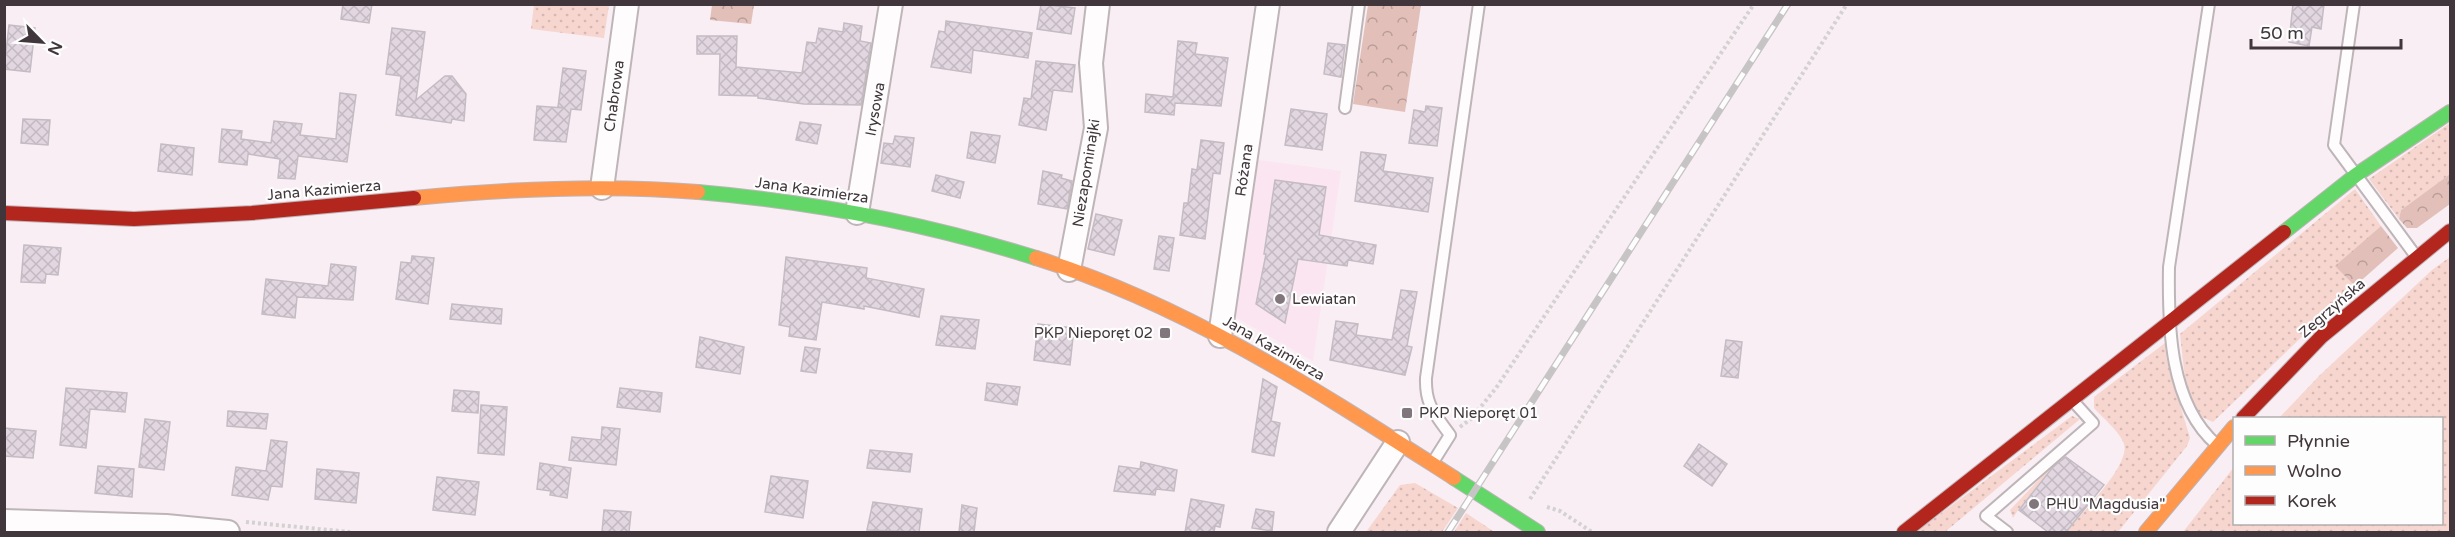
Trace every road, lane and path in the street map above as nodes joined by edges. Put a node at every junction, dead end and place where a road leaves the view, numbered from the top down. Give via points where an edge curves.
1 (627, 4) edge
2 (891, 4) edge
3 (1098, 4) edge
4 (1268, 4) edge
5 (1359, 4) edge
6 (1479, 4) edge
7 (1754, 4) edge
8 (1847, 4) edge
9 (2209, 4) edge
10 (2354, 4) edge
11 (1345, 108) dead end
12 (2451, 112) edge
13 (2356, 175) junction
14 (602, 188) junction
15 (4, 213) edge
16 (857, 213) junction
17 (2451, 231) edge
18 (2416, 258) junction
19 (1069, 270) junction
20 (2170, 322) junction
21 (1220, 336) junction
22 (2071, 399) junction
23 (2244, 417) edge
24 (2233, 429) edge
25 (1450, 435) junction
26 (1398, 442) junction
27 (2217, 446) junction
28 (1432, 464) junction
29 (1534, 506) dead end
30 (1543, 507) dead end
31 (1514, 518) edge
32 (4, 521) edge
33 (228, 532) edge
34 (1339, 532) edge
35 (1539, 532) edge
36 (1592, 532) edge
37 (1904, 532) edge
38 (2007, 532) edge
39 (2146, 532) edge

1 - 14 street, Chabrowa
2 - 16 street, Irysowa
3 - 19 street, Niezapominajki via 1091,63 1096,128
4 - 21 street, Różana
5 - 11 lane
6 - 25 lane via 1426,378 1425,396
7 - 25 path via 1496,388 1471,419
8 - 31 path
9 - 20 lane via 2169,267
10 - 13 lane via 2334,145
12 - 13 main road
13 - 18 lane
13 - 20 main road
14 - 15 main road, Jana Kazimierza via 505,191 144,219
14 - 16 main road, Jana Kazimierza via 682,191
16 - 19 main road, Jana Kazimierza via 921,224 997,244
17 - 18 main road, Zegrzyńska
18 - 23 main road, Zegrzyńska via 2322,336
19 - 21 main road, Jana Kazimierza via 1156,304
20 - 22 main road
20 - 27 lane via 2179,381 2196,422
21 - 26 main road, Jana Kazimierza
22 - 37 main road
22 - 38 lane via 2093,423 1986,516
24 - 27 main road
25 - 28 lane
26 - 28 main road, Jana Kazimierza
26 - 34 street
27 - 39 main road
28 - 31 main road, Jana Kazimierza
29 - 31 path
30 - 36 path via 1560,512
31 - 35 main road, Jana Kazimierza
32 - 33 street

